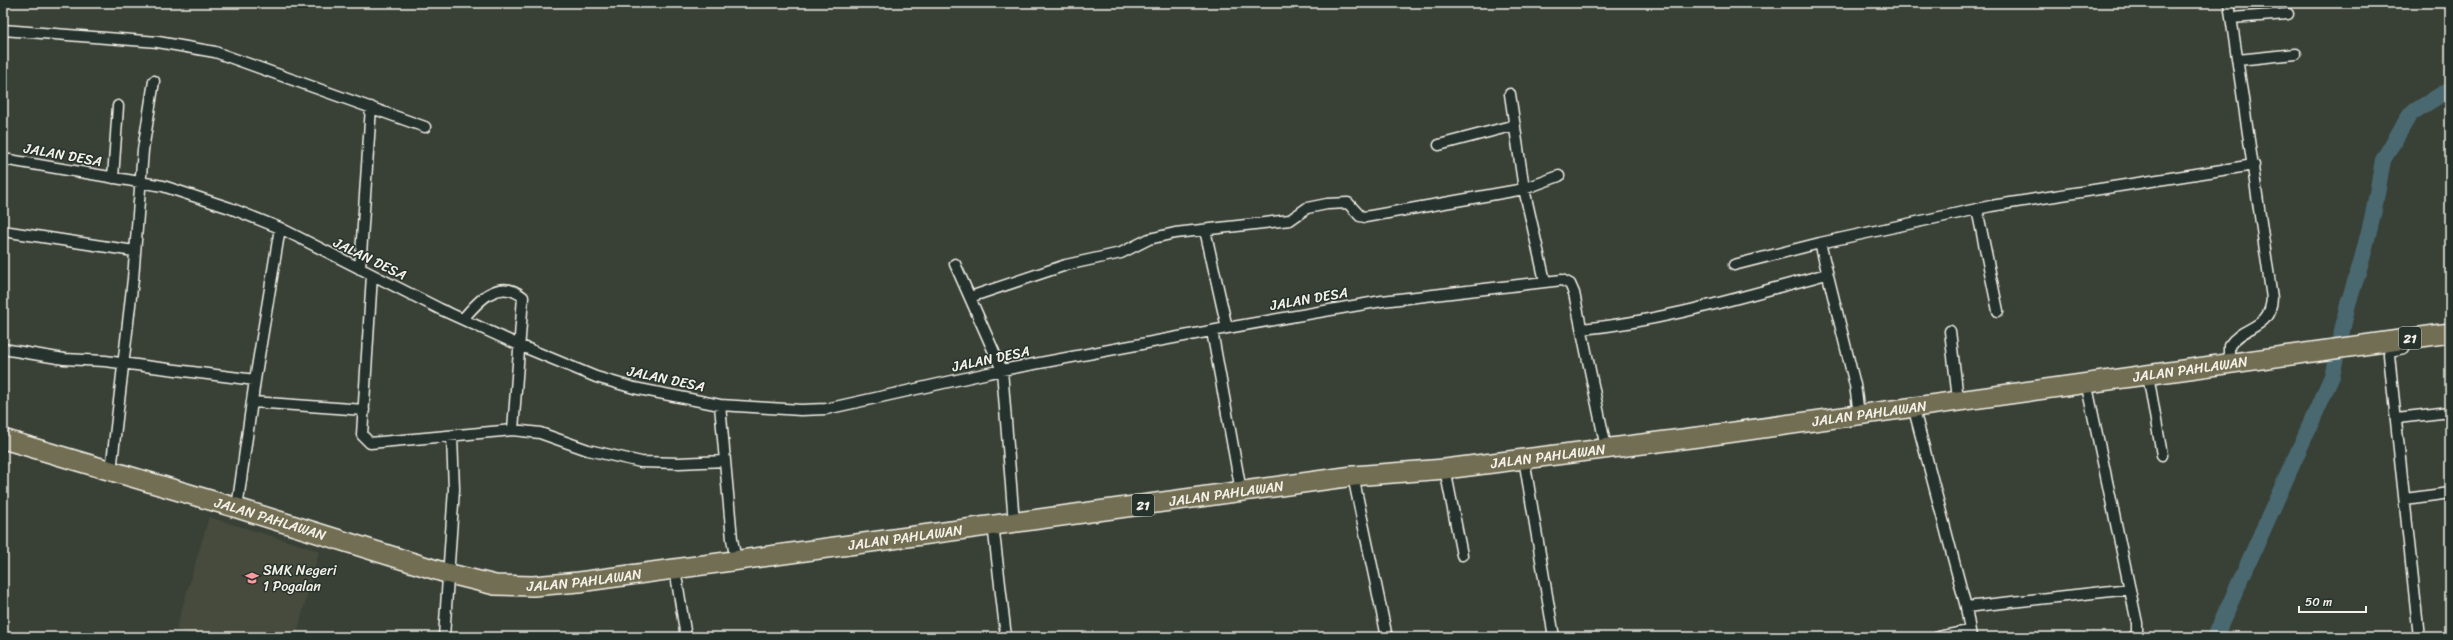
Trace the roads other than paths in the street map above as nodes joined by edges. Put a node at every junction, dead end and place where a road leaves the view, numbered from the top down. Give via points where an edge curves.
1 (2229, 3) edge
2 (2288, 14) dead end
3 (2232, 18) junction
4 (3, 30) edge
5 (2296, 54) dead end
6 (2238, 60) junction
7 (154, 81) dead end
8 (1510, 94) dead end
9 (118, 106) dead end
10 (371, 107) junction
11 (1516, 125) junction
12 (425, 127) dead end
13 (1439, 145) dead end
14 (3, 159) edge
15 (2254, 165) junction
16 (142, 176) junction
17 (1559, 176) dead end
18 (113, 178) junction
19 (1524, 189) junction
20 (1976, 209) junction
21 (280, 228) junction
22 (1205, 230) junction
23 (3, 231) edge
24 (1820, 243) junction
25 (134, 251) junction
26 (956, 264) dead end
27 (1734, 265) dead end
28 (360, 269) junction
29 (1827, 274) junction
30 (372, 275) junction
31 (1546, 281) junction
32 (970, 297) junction
33 (1998, 311) dead end
34 (463, 319) junction
35 (1227, 328) junction
36 (1582, 330) junction
37 (1212, 331) junction
38 (1950, 331) dead end
39 (2450, 333) edge
40 (2428, 335) junction
41 (519, 345) junction
42 (3, 349) edge
43 (124, 363) junction
44 (2229, 363) junction
45 (1002, 370) junction
46 (2148, 375) junction
47 (255, 380) junction
48 (2086, 382) junction
49 (1958, 399) junction
50 (253, 402) junction
51 (720, 405) junction
52 (1913, 406) junction
53 (364, 410) junction
54 (2450, 412) edge
55 (1859, 414) junction
56 (2397, 418) junction
57 (513, 430) junction
58 (452, 437) junction
59 (3, 439) edge
60 (1606, 448) junction
61 (2162, 455) dead end
62 (1524, 459) junction
63 (725, 461) junction
64 (1445, 469) junction
65 (111, 471) junction
66 (1353, 476) junction
67 (1241, 491) junction
68 (2450, 493) edge
69 (2405, 499) junction
70 (237, 508) junction
71 (1014, 522) junction
72 (993, 524) junction
73 (1462, 555) dead end
74 (736, 561) junction
75 (675, 569) junction
76 (446, 573) junction
77 (2130, 589) junction
78 (1966, 607) junction
79 (1970, 634) edge
80 (444, 637) edge
81 (686, 637) edge
82 (1006, 637) edge
83 (1387, 637) edge
84 (1554, 637) edge
85 (1938, 637) edge
86 (2133, 637) edge
87 (2419, 637) edge

1 - 3 street
2 - 3 street
3 - 6 street
4 - 10 street via 158,42 215,52
5 - 6 street
6 - 15 street
7 - 16 street
8 - 11 street
9 - 18 street
10 - 12 street
10 - 28 street
11 - 13 street
11 - 19 street
14 - 18 street, JALAN DESA
15 - 20 street
15 - 44 street via 2272,307 2266,320 2232,341 2228,351
16 - 18 street, JALAN DESA
16 - 21 street, JALAN DESA
16 - 25 street
17 - 19 street
19 - 22 street via 1365,217 1360,216 1348,203 1327,204 1304,208 1290,220
19 - 31 street
20 - 24 street
20 - 33 street
21 - 28 street, JALAN DESA
21 - 47 street
22 - 32 street via 1149,239 1121,253 1066,265
22 - 35 street
23 - 25 street
24 - 27 street
24 - 29 street
25 - 43 street
26 - 32 street
28 - 30 street, JALAN DESA
29 - 36 street via 1736,299 1639,321
29 - 55 street via 1855,385
30 - 34 street, JALAN DESA
30 - 53 street
31 - 35 street, JALAN DESA via 1382,301
31 - 36 street, JALAN DESA via 1562,280 1570,284
32 - 45 street
34 - 41 street, JALAN DESA
34 - 41 street via 489,292 514,292 524,300
35 - 37 street, JALAN DESA
36 - 60 street, JALAN DESA
37 - 45 street, JALAN DESA
37 - 67 street
38 - 49 street
39 - 40 highway, 21
40 - 44 highway, JALAN PAHLAWAN / 21
40 - 56 street via 2429,344 2393,349 2389,353
41 - 51 street, JALAN DESA via 596,377 634,388
41 - 57 street
42 - 43 street via 64,359
43 - 47 street
43 - 65 street
44 - 46 highway, JALAN PAHLAWAN / 21
45 - 51 street, JALAN DESA via 826,409
45 - 71 street
46 - 48 highway, JALAN PAHLAWAN / 21
46 - 61 street
47 - 50 street
48 - 49 highway, JALAN PAHLAWAN / 21
48 - 77 street
49 - 52 highway, JALAN PAHLAWAN / 21
50 - 53 street
50 - 70 street
51 - 63 street
52 - 55 highway, JALAN PAHLAWAN / 21
52 - 78 street
53 - 58 street via 362,435 370,443
54 - 56 street
55 - 60 highway, JALAN PAHLAWAN / 21
56 - 69 street
57 - 58 street
57 - 63 street via 540,433 588,450 641,462
58 - 76 street via 454,488
59 - 65 highway, JALAN PAHLAWAN / 21
60 - 62 highway, JALAN PAHLAWAN / 21
62 - 64 highway, JALAN PAHLAWAN / 21
62 - 84 street
63 - 74 street
64 - 66 highway, JALAN PAHLAWAN / 21
64 - 73 street
65 - 70 highway, JALAN PAHLAWAN / 21
66 - 67 highway, JALAN PAHLAWAN / 21
66 - 83 street
67 - 71 highway, JALAN PAHLAWAN / 21
68 - 69 street
69 - 87 street
70 - 76 highway, JALAN PAHLAWAN / 21
71 - 72 highway, JALAN PAHLAWAN / 21
72 - 74 highway, JALAN PAHLAWAN / 21
72 - 82 street
74 - 75 highway, JALAN PAHLAWAN / 21
75 - 76 highway, JALAN PAHLAWAN / 21 via 533,586 495,585
75 - 81 street
76 - 80 street
77 - 78 street
77 - 86 street via 2138,631
78 - 79 street
79 - 85 street

